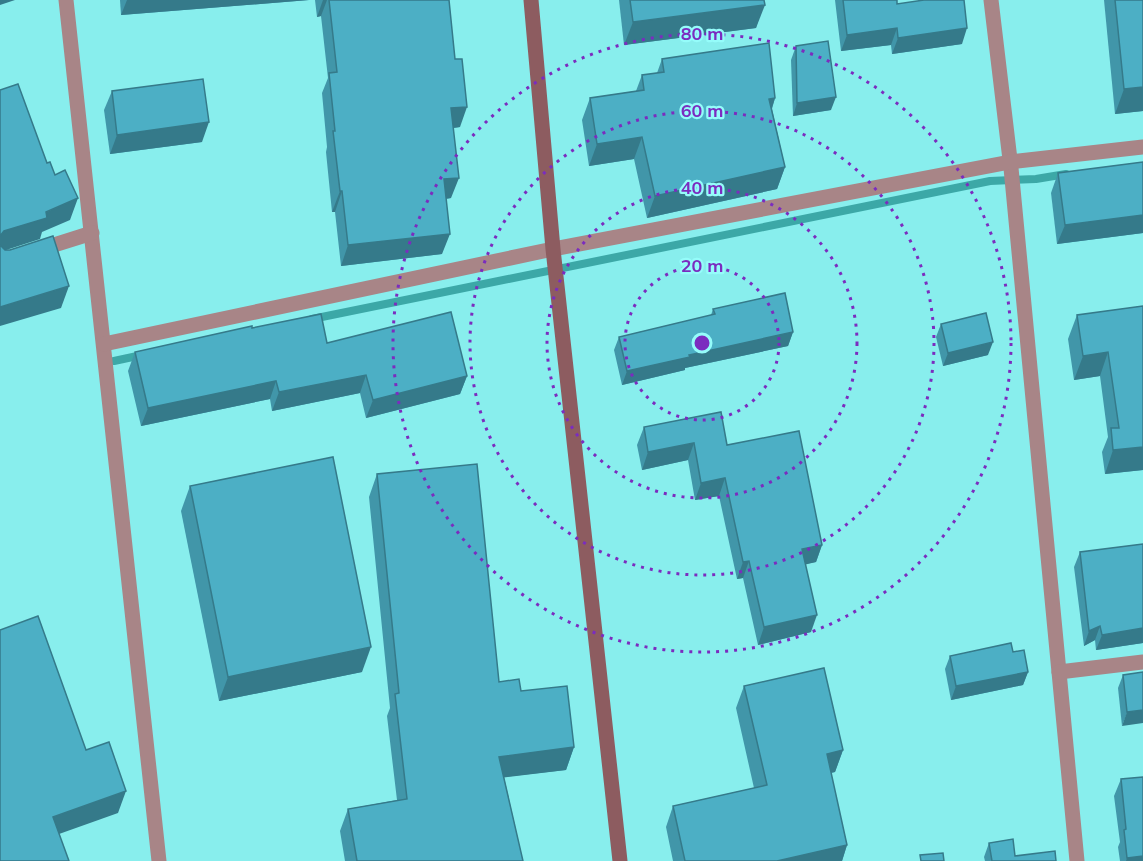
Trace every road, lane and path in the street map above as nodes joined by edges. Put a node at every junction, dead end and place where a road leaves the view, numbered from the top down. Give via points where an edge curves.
1 (66, 0) edge
2 (531, 0) edge
3 (991, 0) edge
4 (1143, 147) edge
5 (1010, 165) junction
6 (92, 233) junction
7 (553, 249) junction
8 (0, 262) edge
9 (104, 344) junction
10 (1143, 662) edge
11 (1059, 672) junction
12 (159, 861) edge
13 (620, 861) edge
14 (1077, 861) edge

1 - 6 street
2 - 7 street
3 - 5 street
4 - 5 street
5 - 7 street
5 - 11 street
6 - 8 street
6 - 9 street
7 - 9 street
7 - 13 street
9 - 12 street
10 - 11 street
11 - 14 street

